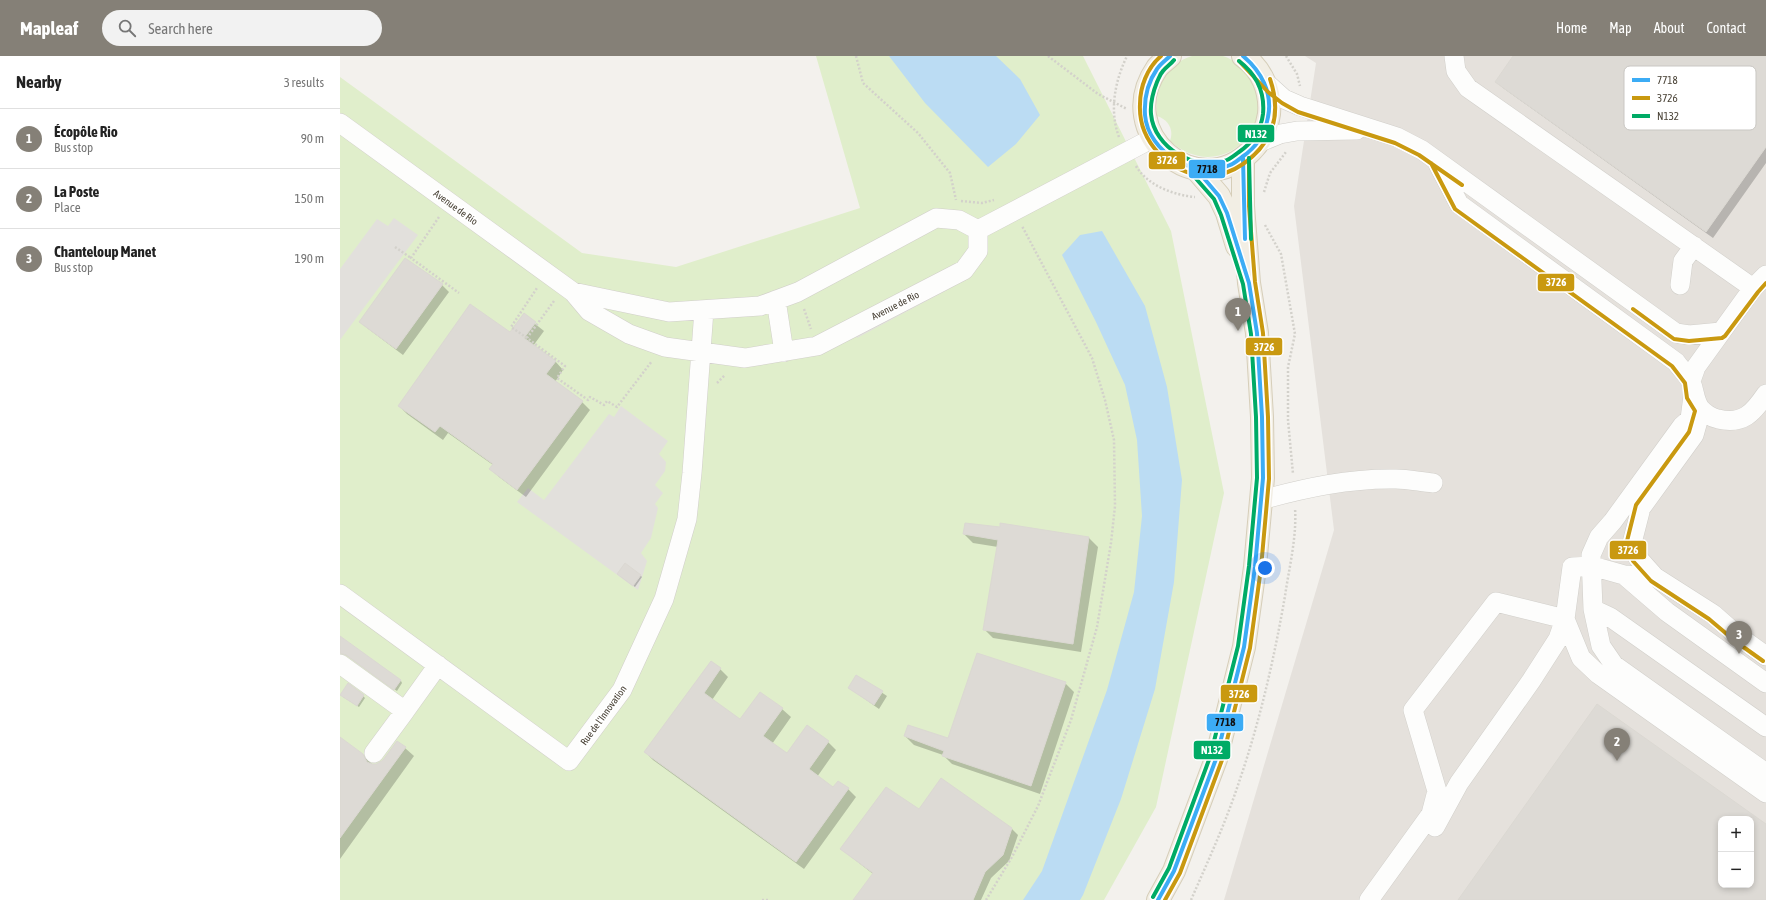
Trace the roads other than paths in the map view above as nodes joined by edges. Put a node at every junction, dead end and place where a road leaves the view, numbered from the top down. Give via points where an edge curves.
1 (1243, 56) edge
2 (1454, 56) edge
3 (1162, 60) edge
4 (1264, 80) junction
5 (340, 123) edge
6 (1374, 130) junction
7 (1153, 138) junction
8 (1258, 143) junction
9 (1243, 158) junction
10 (1436, 160) junction
11 (1196, 169) junction
12 (978, 230) junction
13 (1694, 246) junction
14 (1759, 281) edge
15 (1249, 284) junction
16 (1680, 285) dead end
17 (564, 296) junction
18 (776, 300) junction
19 (704, 310) junction
20 (1721, 332) junction
21 (784, 352) junction
22 (700, 361) junction
23 (1695, 396) junction
24 (1763, 404) edge
25 (1433, 483) dead end
26 (1261, 500) junction
27 (1592, 566) junction
28 (1624, 575) junction
29 (1655, 577) junction
30 (340, 594) edge
31 (1593, 609) junction
32 (1565, 619) junction
33 (1766, 656) edge
34 (340, 664) edge
35 (438, 665) junction
36 (1766, 683) edge
37 (405, 711) junction
38 (1766, 727) edge
39 (374, 753) dead end
40 (1766, 773) edge
41 (1766, 793) edge
42 (1158, 900) edge
43 (1369, 900) edge
44 (1383, 900) edge

1 - 4 main road via 1252,62
2 - 13 street via 1456,71 1468,88
3 - 7 main road via 1147,86 1144,108 1148,129
4 - 6 street via 1284,99
4 - 8 main road via 1270,101 1268,123
5 - 17 street, Avenue de Rio
6 - 8 street via 1297,131 1280,134
6 - 10 street via 1398,137
7 - 11 main road via 1159,148 1176,162
7 - 12 street
8 - 9 main road
9 - 11 main road via 1228,166 1212,170
9 - 15 main road via 1243,206
10 - 20 street via 1676,332 1689,335
10 - 23 street via 1460,204 1676,362
11 - 15 main road via 1219,196 1227,213
12 - 18 street, Avenue de Rio via 959,220 936,218 798,292
12 - 21 street, Avenue de Rio via 978,250 964,270 817,346
13 - 14 street
13 - 16 street via 1683,261
14 - 20 street
15 - 26 main road via 1257,333 1262,417
17 - 19 street, Avenue de Rio via 669,312
17 - 22 street, Avenue de Rio via 630,334
18 - 19 street, Avenue de Rio via 760,306
18 - 21 street
19 - 22 street
20 - 23 street via 1696,367
21 - 22 street, Avenue de Rio
22 - 35 street, Rue de l'Innovation via 687,519 664,600 622,690 569,761
23 - 24 street via 1713,418 1728,422 1742,419
23 - 27 street via 1690,419 1682,426 1599,537 1591,555
23 - 29 street via 1694,435 1641,508 1632,543 1638,558
25 - 26 street via 1397,479 1363,480 1294,490
26 - 42 main road via 1244,648 1216,759 1174,871
27 - 28 street
27 - 31 street
27 - 32 street via 1572,567
28 - 29 street
28 - 36 street via 1667,612
29 - 33 street via 1713,614
30 - 35 street, Rue de l'Innovation
31 - 38 street via 1610,617
31 - 40 street via 1601,646 1614,665
32 - 41 street via 1581,658 1598,674
32 - 43 street via 1496,602 1413,710 1437,791 1431,814
32 - 44 street via 1558,639 1531,681 1459,783 1433,831
34 - 37 street
35 - 37 street
37 - 39 street

